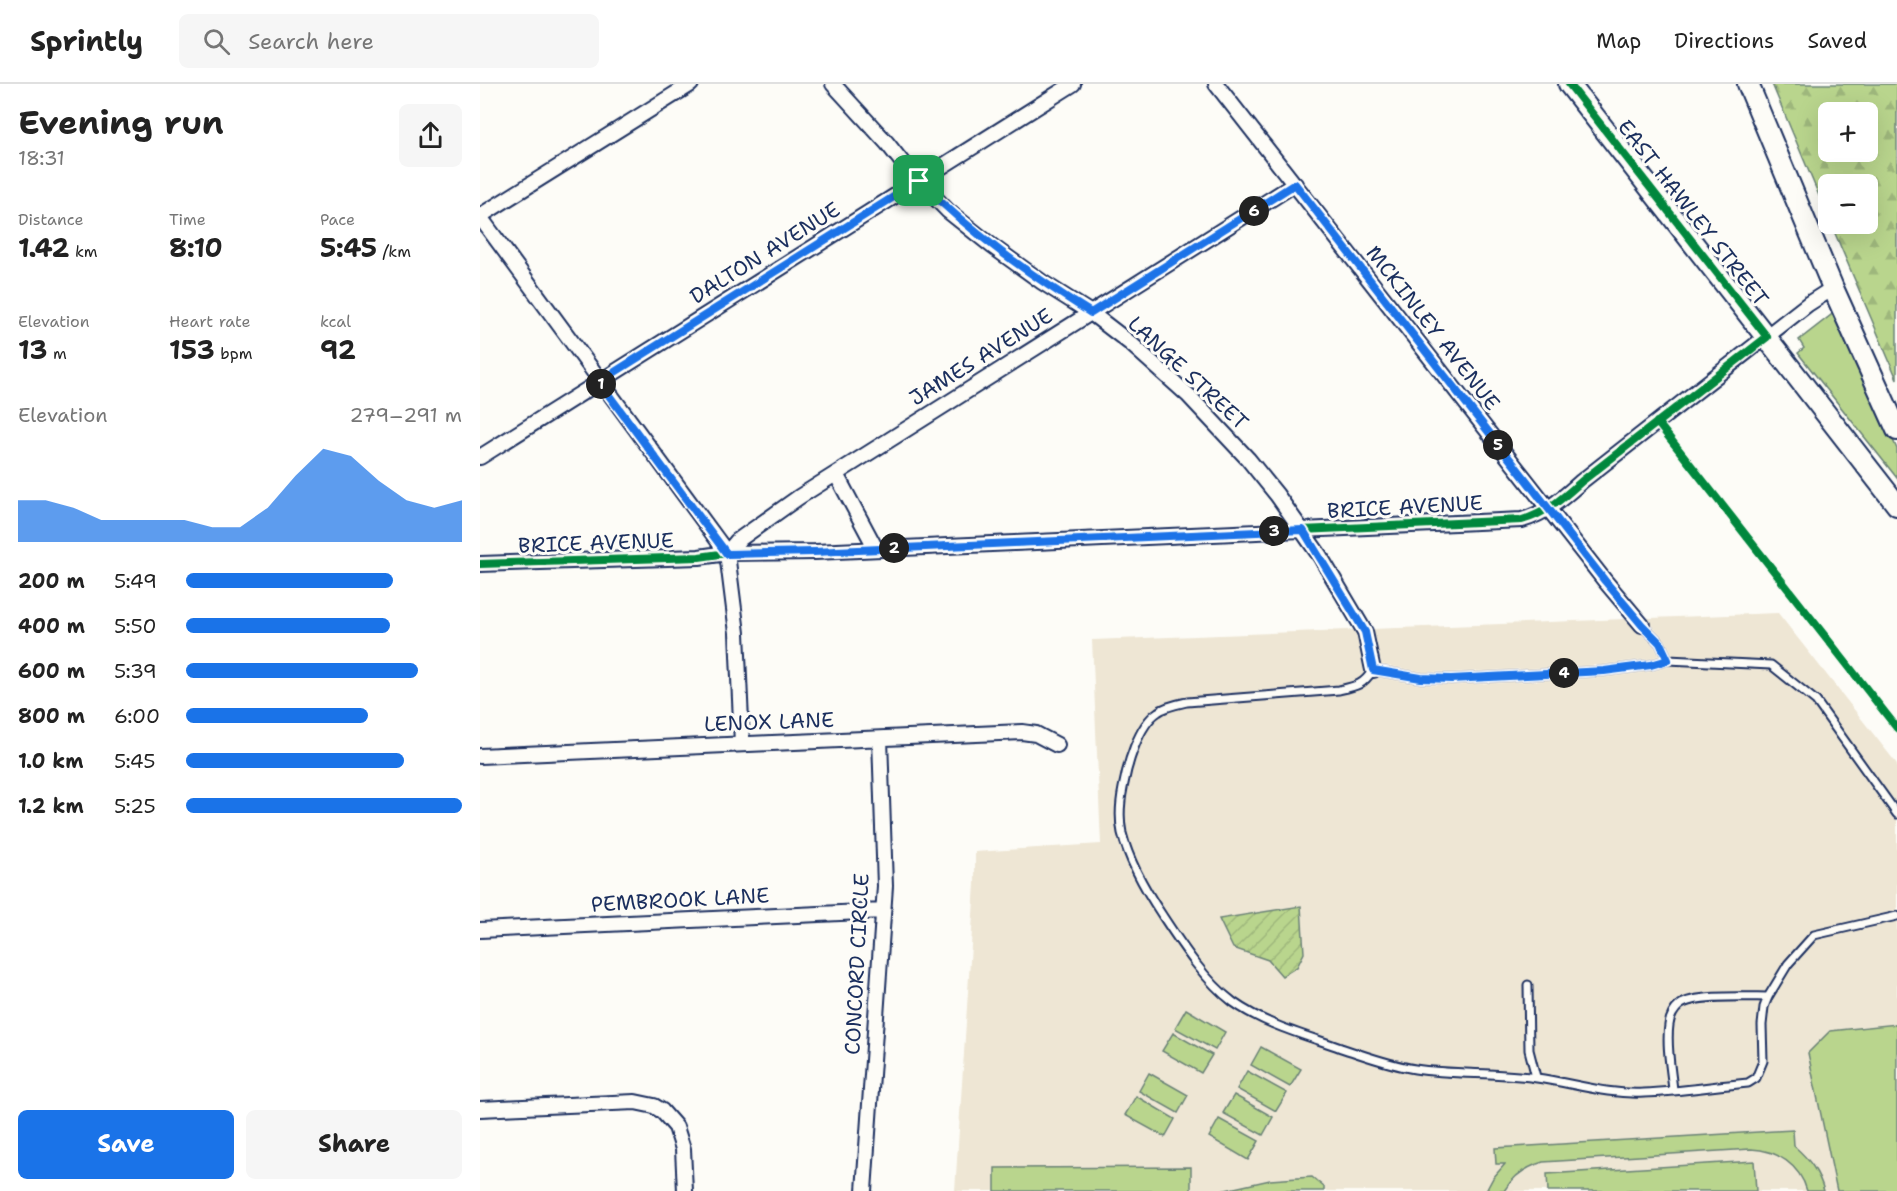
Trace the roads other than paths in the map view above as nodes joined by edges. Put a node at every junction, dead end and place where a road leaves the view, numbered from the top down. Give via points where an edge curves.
1 (691, 84) edge
2 (834, 84) edge
3 (1073, 84) edge
4 (1216, 84) edge
5 (1569, 84) edge
6 (1748, 84) edge
7 (919, 181) junction
8 (1295, 184) junction
9 (480, 217) edge
10 (1833, 288) junction
11 (1091, 313) junction
12 (1767, 337) junction
13 (599, 382) junction
14 (1897, 430) edge
15 (480, 457) edge
16 (836, 474) junction
17 (1897, 505) edge
18 (1549, 508) junction
19 (1303, 530) junction
20 (876, 549) junction
21 (727, 554) junction
22 (480, 564) edge
23 (1642, 625) joint
24 (1668, 660) junction
25 (1373, 670) junction
26 (880, 739) junction
27 (742, 744) junction
28 (1057, 745) dead end
29 (480, 756) edge
30 (1897, 814) edge
31 (883, 911) junction
32 (1897, 916) edge
33 (480, 930) edge
34 (1528, 986) dead end
35 (1768, 997) junction
36 (1536, 1077) junction
37 (1673, 1090) junction
38 (480, 1109) edge
39 (685, 1191) edge
40 (864, 1191) edge

1 - 9 street
2 - 7 street, LANGE STREET
3 - 7 street, DALTON AVENUE
4 - 8 street, MCKINLEY AVENUE
5 - 12 street, EAST HAWLEY STREET
6 - 10 street
7 - 11 street, LANGE STREET via 948,211 992,246
7 - 13 street, DALTON AVENUE
8 - 11 street, JAMES AVENUE
8 - 18 street, MCKINLEY AVENUE
9 - 13 street
10 - 12 street, BRICE AVENUE
10 - 14 street
11 - 16 street, JAMES AVENUE
11 - 19 street, LANGE STREET via 1188,395 1248,459
12 - 17 street, EAST HAWLEY STREET
12 - 18 street, BRICE AVENUE
13 - 15 street, DALTON AVENUE
13 - 21 street
16 - 20 street
16 - 21 street, JAMES AVENUE via 737,540
18 - 19 street, BRICE AVENUE via 1522,520
18 - 23 street, MCKINLEY AVENUE
19 - 20 street, BRICE AVENUE
19 - 25 street, LANGE STREET via 1365,632
20 - 21 street, BRICE AVENUE
21 - 22 street, BRICE AVENUE
21 - 27 street via 737,633
23 - 24 lane via 1660,643
24 - 25 lane via 1604,671 1451,679
24 - 30 lane via 1772,665 1816,701
25 - 36 lane via 1366,681 1340,690 1188,702 1160,710 1148,719 1126,773 1122,795 1122,832 1132,859 1172,931 1212,983 1255,1015 1382,1063
26 - 27 street, LENOX LANE
26 - 28 street, LENOX LANE via 1022,732
26 - 31 street, CONCORD CIRCLE
27 - 29 street, LENOX LANE
31 - 33 street, PEMBROOK LANE
31 - 40 street, CONCORD CIRCLE
32 - 35 lane via 1814,934 1788,964
34 - 36 lane via 1530,1050
35 - 37 lane via 1762,1025 1763,1061 1756,1078 1748,1083
35 - 37 lane via 1690,999 1681,1004 1673,1012 1668,1037
36 - 37 lane via 1610,1092
38 - 39 street via 635,1102 654,1106 680,1133

